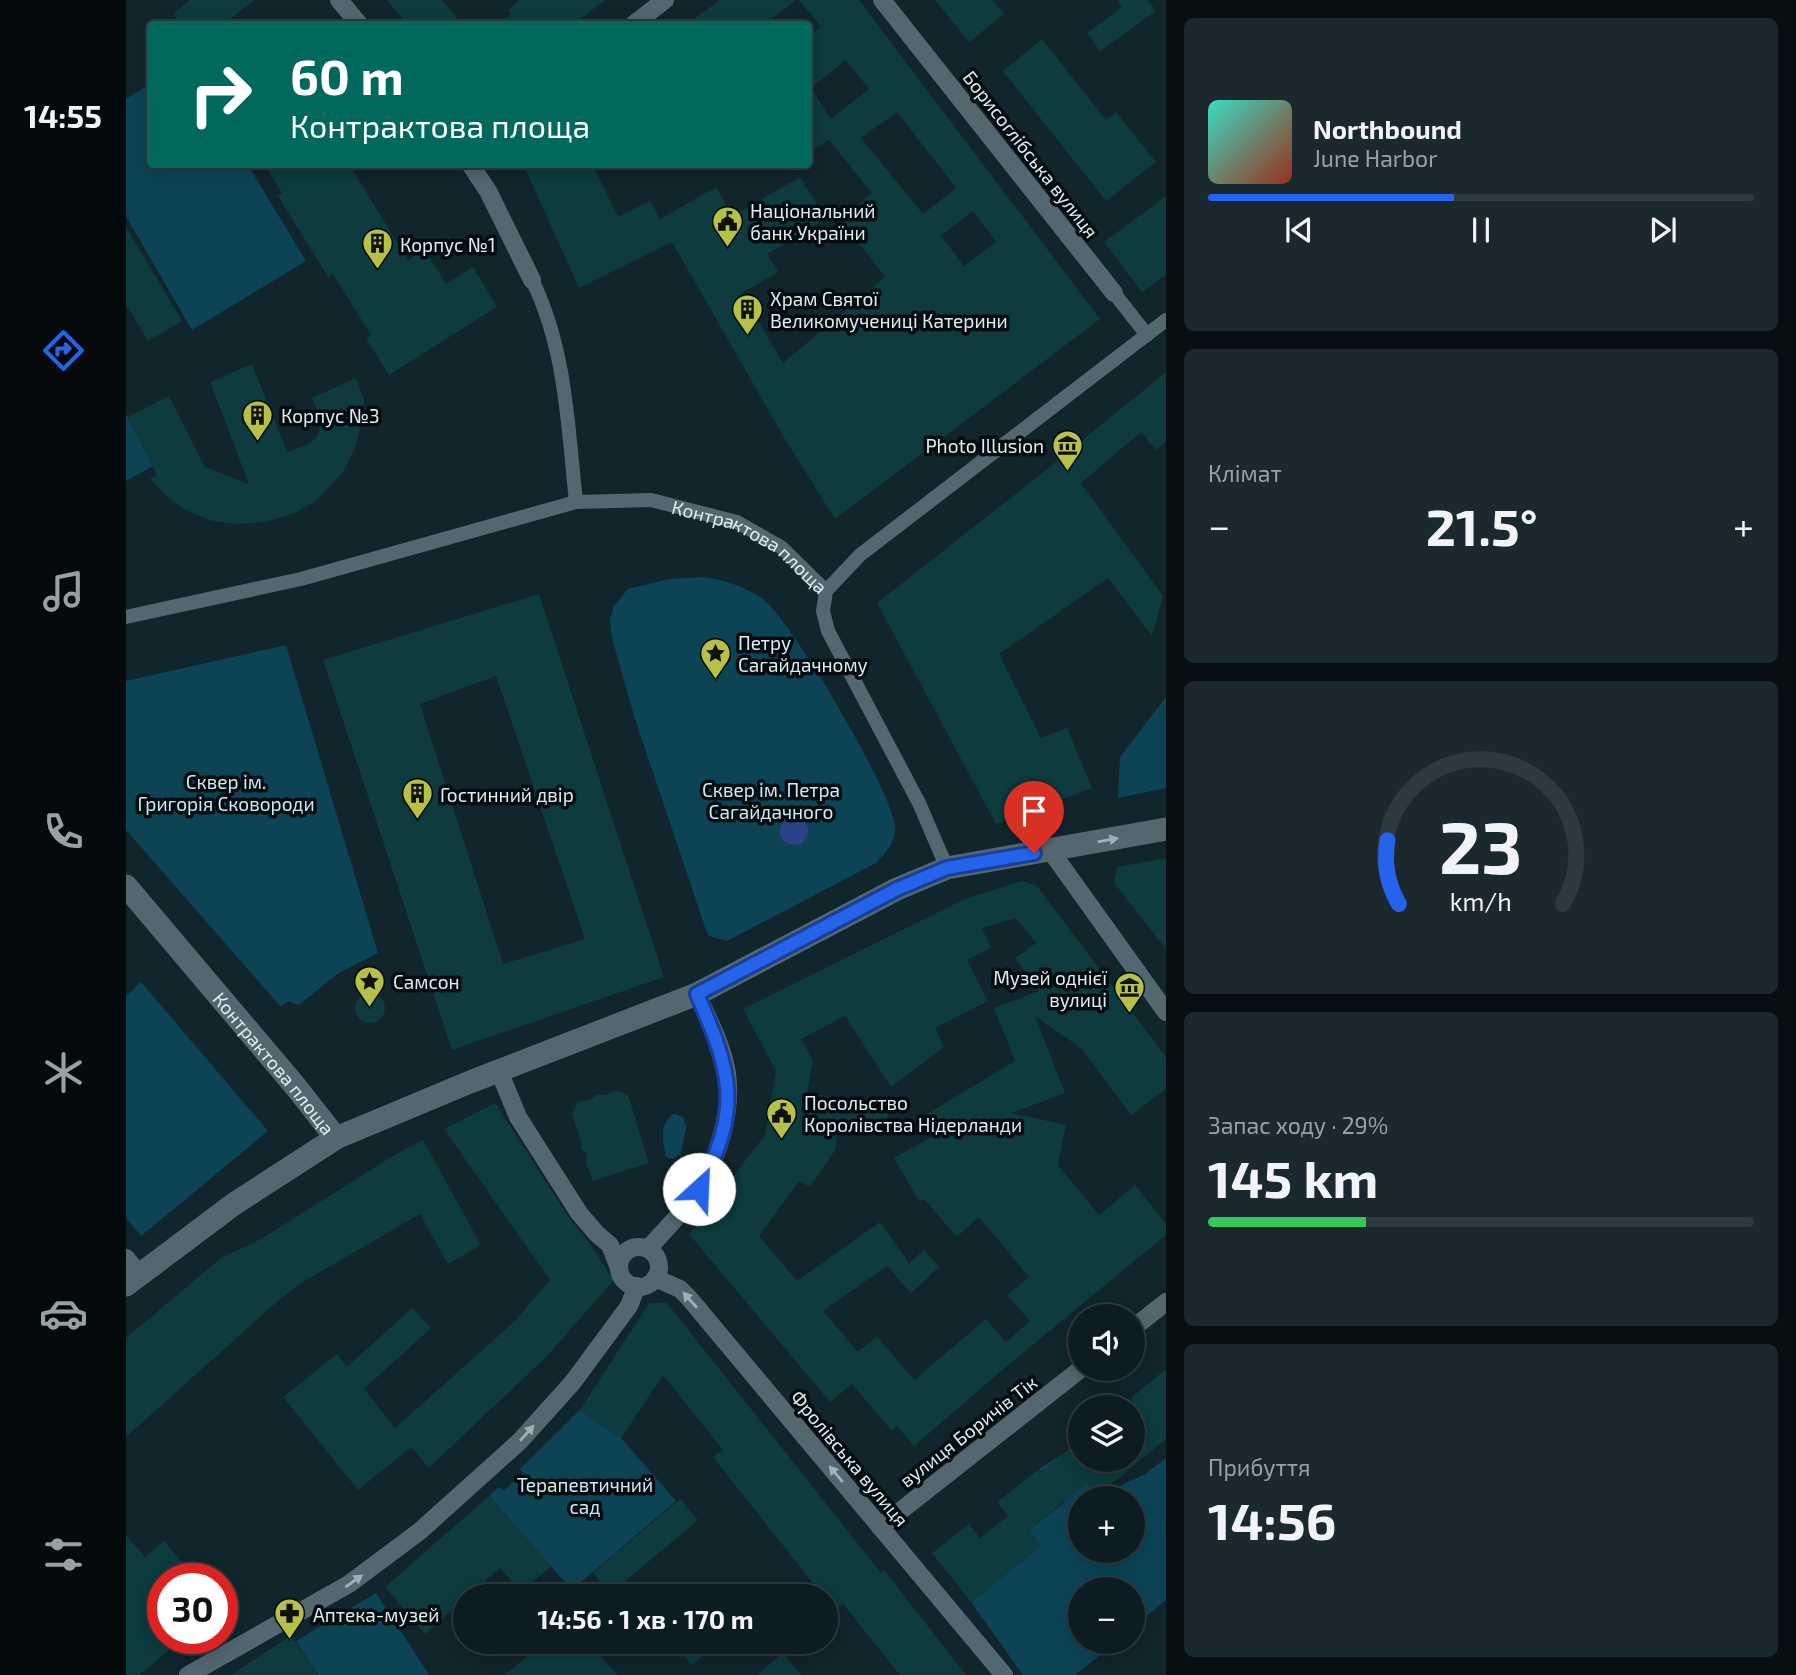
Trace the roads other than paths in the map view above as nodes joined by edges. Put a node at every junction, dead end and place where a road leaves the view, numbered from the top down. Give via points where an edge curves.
1 (339, 0) edge
2 (665, 0) edge
3 (882, 0) edge
4 (356, 21) edge
5 (638, 21) edge
6 (473, 168) edge
7 (532, 280) joint
8 (1114, 293) joint
9 (1166, 320) edge
10 (1147, 335) junction
11 (576, 502) junction
12 (826, 591) junction
13 (126, 617) edge
14 (1166, 830) edge
15 (1050, 850) junction
16 (947, 868) junction
17 (126, 886) edge
18 (697, 994) junction
19 (1166, 1012) edge
20 (499, 1071) junction
21 (336, 1138) junction
22 (610, 1245) junction
23 (639, 1249) junction
24 (619, 1268) junction
25 (130, 1272) edge
26 (655, 1278) junction
27 (637, 1286) junction
28 (1166, 1302) edge
29 (1145, 1319) edge
30 (1068, 1379) edge
31 (880, 1527) junction
32 (188, 1675) edge
33 (1004, 1675) edge

1 - 4 street
2 - 5 street
3 - 8 street, Борисоглібська вулиця
6 - 7 street
7 - 11 street via 561,369
8 - 10 street, Борисоглібська вулиця
9 - 10 street
10 - 12 street via 860,555
11 - 12 street, Контрактова площа via 651,500 737,522 781,547
11 - 13 street, Контрактова площа via 301,579
12 - 16 street, Контрактова площа via 823,611 828,631 919,803
15 -> 14 street, Контрактова площа
15 - 16 street, Контрактова площа
15 - 19 street
16 - 18 street, Контрактова площа via 897,889
17 - 21 street, Контрактова площа
18 - 20 street, Контрактова площа
18 - 23 street via 727,1074 729,1100 722,1133 699,1189
20 - 21 street, Контрактова площа
20 - 22 street via 518,1116 572,1202
21 - 25 street
22 - 23 street
22 - 24 street
23 - 24 street via 621,1258
23 - 26 street via 658,1260
24 - 27 street via 625,1281
26 - 27 street
31 -> 26 street, Фролівська вулиця via 689,1298
32 -> 27 street via 349,1584 421,1531 520,1441 573,1382 629,1306
28 - 29 street
30 - 31 street, вулиця Боричів Тік
31 - 33 street, Фролівська вулиця

